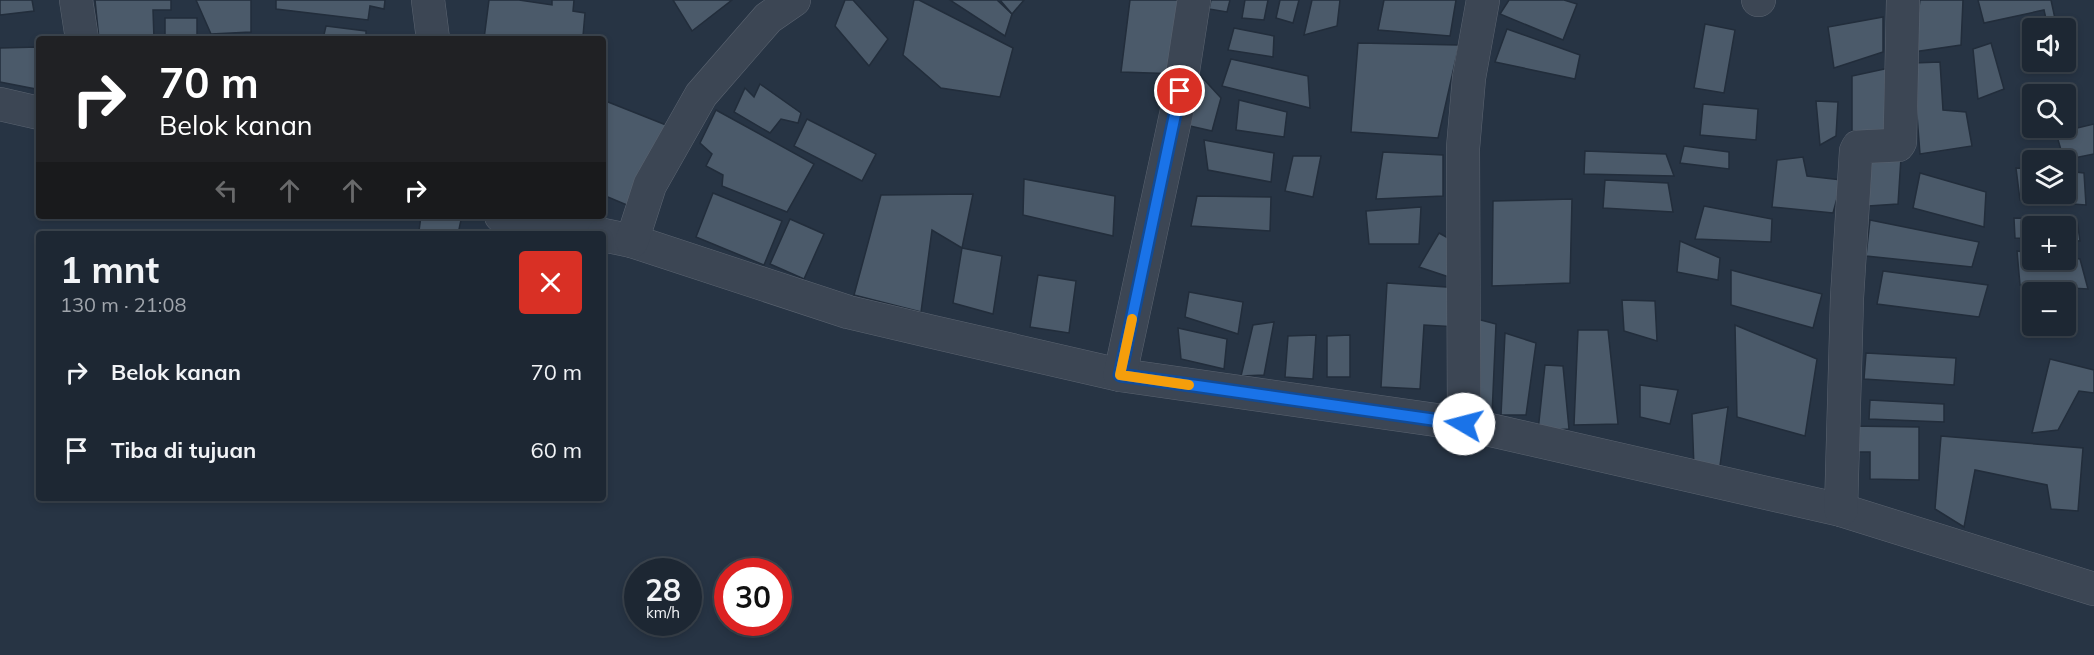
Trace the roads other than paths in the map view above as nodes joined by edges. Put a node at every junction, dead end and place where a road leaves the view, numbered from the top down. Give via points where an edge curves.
1 (76, 0) edge
2 (428, 0) edge
3 (1194, 0) edge
4 (1483, 0) edge
5 (1904, 0) edge
6 (787, 2) edge
7 (82, 36) edge
8 (433, 36) edge
9 (0, 104) edge
10 (36, 112) edge
11 (517, 219) edge
12 (580, 231) edge
13 (617, 238) edge
14 (1120, 375) junction
15 (1464, 424) junction
16 (1840, 510) junction
17 (2094, 589) edge

1 - 7 street
2 - 8 street
3 - 14 street via 1177,110
4 - 15 street via 1469,78 1463,148
5 - 16 street via 1900,142 1858,147 1856,151
6 - 13 street via 768,18 701,95
9 - 10 street
11 - 12 street
13 - 14 street via 848,312
14 - 15 street
15 - 16 street
16 - 17 street

